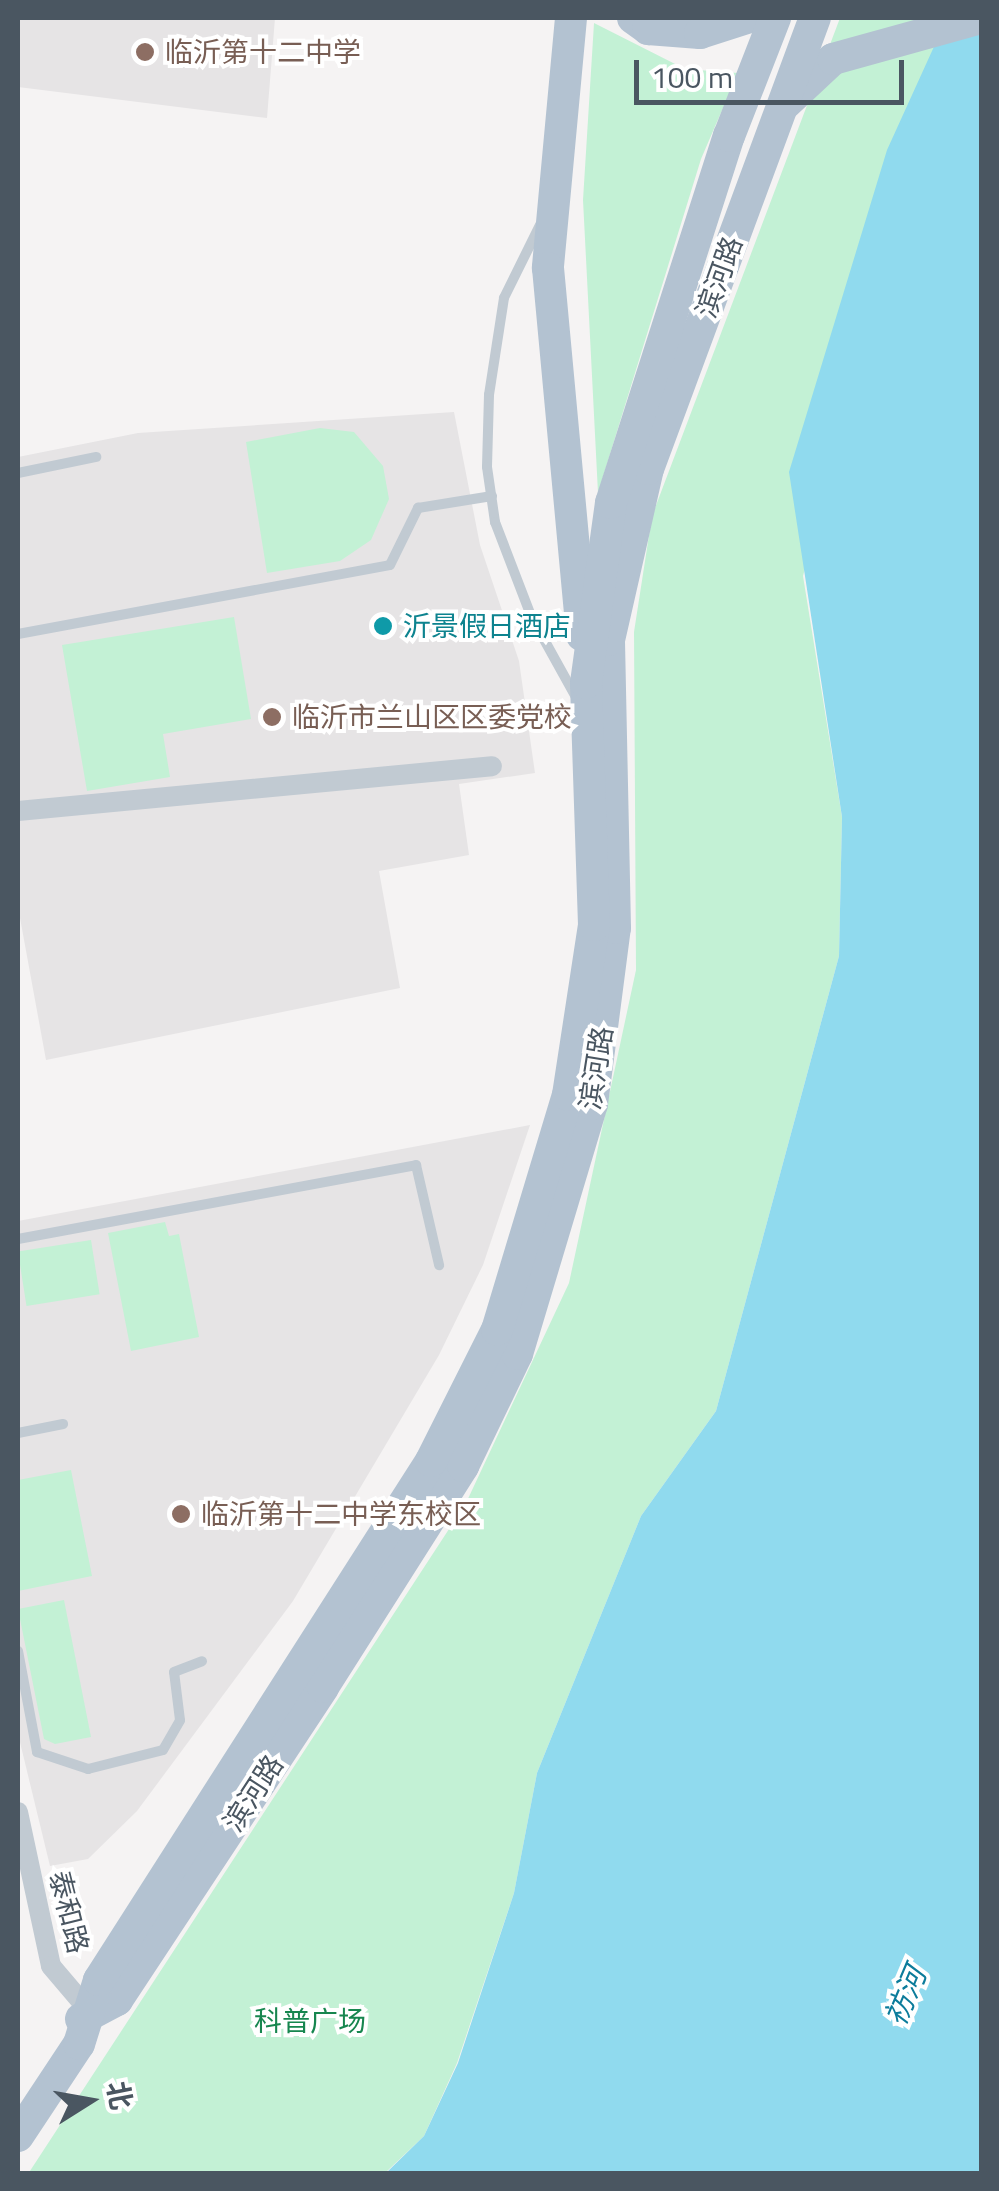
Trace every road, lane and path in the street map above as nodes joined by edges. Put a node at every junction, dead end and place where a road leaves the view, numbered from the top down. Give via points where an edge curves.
1 (571, 18) edge
2 (634, 18) edge
3 (746, 18) edge
4 (775, 18) edge
5 (815, 18) edge
6 (981, 18) edge
7 (782, 106) junction
8 (549, 208) junction
9 (96, 457) dead end
10 (18, 473) edge
11 (492, 496) junction
12 (18, 634) edge
13 (587, 697) junction
14 (492, 766) dead end
15 (18, 812) edge
16 (18, 1239) edge
17 (440, 1265) dead end
18 (64, 1424) dead end
19 (18, 1433) edge
20 (18, 1650) edge
21 (202, 1661) dead end
22 (18, 1812) edge
23 (91, 2013) junction
24 (18, 2103) edge
25 (18, 2136) edge

1 - 8 main road
2 - 3 main road via 648,29 700,33
4 - 13 main road, 滨河路 via 729,136 622,462
5 - 7 main road, 滨河路
6 - 7 main road via 833,59
7 - 23 main road, 滨河路 via 648,469 609,640 616,928 592,1104 517,1354 414,1548 117,2000
8 - 11 lane via 504,298 489,395
8 - 13 main road via 548,268
9 - 10 lane
11 - 12 lane via 418,508 390,564
11 - 13 lane via 531,616
13 - 23 main road, 滨河路 via 594,925 568,1095 497,1330 431,1461 99,1980
14 - 15 street
16 - 17 lane via 416,1165
18 - 19 lane
20 - 21 lane via 36,1752 88,1769 163,1750 180,1720 174,1672
22 - 23 street, 泰和路 via 52,1966
23 - 24 main road, 滨河路 via 66,2030
23 - 25 main road, 滨河路 via 79,2044

